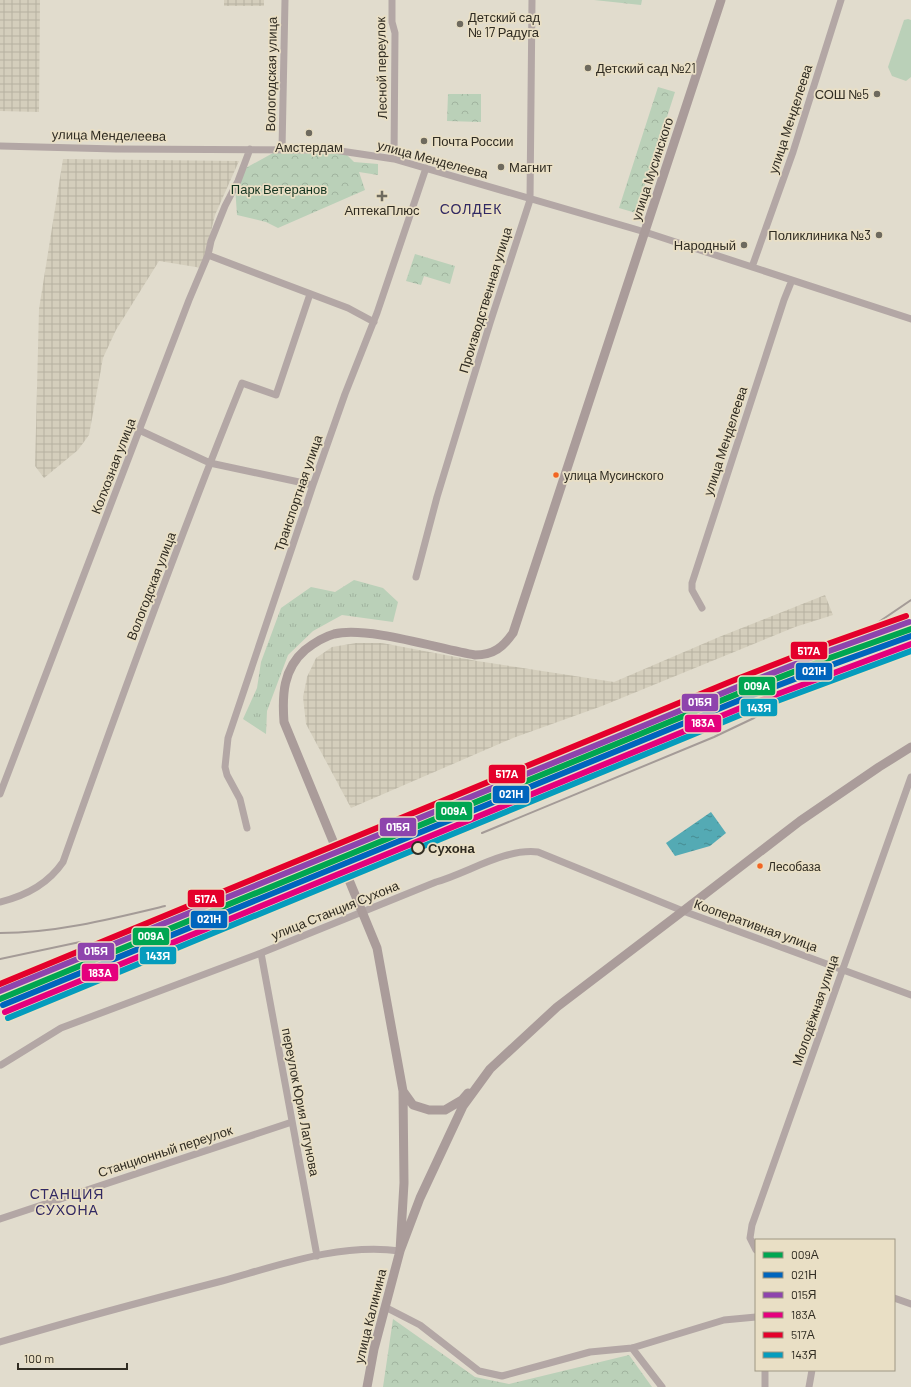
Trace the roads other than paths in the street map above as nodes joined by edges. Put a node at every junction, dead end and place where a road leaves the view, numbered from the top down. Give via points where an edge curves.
1 (285, 0) edge
2 (392, 0) edge
3 (532, 0) edge
4 (721, 0) edge
5 (841, 0) edge
6 (0, 146) edge
7 (250, 149) junction
8 (282, 149) junction
9 (394, 159) junction
10 (426, 168) junction
11 (530, 200) junction
12 (645, 232) junction
13 (208, 255) junction
14 (752, 267) junction
15 (792, 280) junction
16 (310, 294) junction
17 (911, 319) edge
18 (374, 322) junction
19 (139, 430) junction
20 (210, 463) junction
21 (313, 485) junction
22 (416, 577) dead end
23 (702, 608) dead end
24 (910, 751) edge
25 (911, 777) edge
26 (0, 794) edge
27 (247, 828) dead end
28 (0, 902) edge
29 (683, 911) junction
30 (261, 953) junction
31 (841, 970) junction
32 (911, 996) edge
33 (1, 1065) dead end
34 (490, 1069) junction
35 (403, 1091) junction
36 (292, 1122) junction
37 (0, 1219) edge
38 (755, 1248) edge
39 (400, 1251) junction
40 (317, 1256) junction
41 (895, 1298) edge
42 (911, 1304) edge
43 (385, 1307) junction
44 (755, 1317) edge
45 (0, 1342) edge
46 (632, 1348) junction
47 (765, 1371) edge
48 (812, 1371) edge
49 (367, 1387) edge
50 (662, 1387) edge
51 (765, 1387) edge
52 (809, 1387) edge

1 - 8 street, Вологодская улица
2 - 9 street, Лесной переулок via 395,33
3 - 11 street, Производственная улица
4 - 12 street, улица Мусинского
5 - 14 street, улица Менделеева via 793,152
6 - 7 street, улица Менделеева
7 - 8 street, улица Менделеева
7 - 13 street, Колхозная улица via 225,206
8 - 9 street, улица Менделеева via 334,150
9 - 10 street, улица Менделеева
10 - 11 street, улица Менделеева
10 - 18 street, Транспортная улица
11 - 12 street, улица Менделеева
11 - 22 street, Производственная улица via 487,330
12 - 14 street, улица Менделеева
12 - 35 street, улица Мусинского via 518,620 506,644 497,651 485,655 356,632 335,634 315,641 298,656 287,675 282,698 284,722 377,948
13 - 16 street
13 - 19 street, Колхозная улица
14 - 15 street, улица Менделеева
15 - 17 street, улица Менделеева
15 - 23 street, улица Менделеева via 692,583 692,590
16 - 18 street via 348,308
16 - 20 street, Вологодская улица via 276,395 242,383
18 - 21 street, Транспортная улица
19 - 20 street
19 - 26 street, Колхозная улица
20 - 21 street
20 - 28 street, Вологодская улица via 63,862 34,890
21 - 27 street, Транспортная улица via 228,738 225,767 240,799
24 - 29 street via 800,821
25 - 31 street, Молодёжная улица
29 - 30 street, улица Станция Сухона via 538,852 525,851 513,853 436,882
29 - 31 street, Кооперативная улица
29 - 34 street via 558,1007
30 - 33 street, улица Станция Сухона via 61,1028
30 - 36 street, переулок Юрия Лагунова
31 - 32 street, Кооперативная улица
31 - 38 street, Молодёжная улица via 752,1225 750,1238
34 - 35 street via 462,1100 445,1110 429,1110 413,1105
34 - 39 street via 463,1106 420,1198
35 - 39 street, улица Мусинского via 404,1183
36 - 37 street, Станционный переулок
36 - 40 street, переулок Юрия Лагунова
39 - 40 street via 370,1249
39 - 43 street, улица Калинина
40 - 45 street
41 - 42 street
43 - 46 street via 420,1325 479,1371 502,1376 590,1352
43 - 49 street, улица Калинина
44 - 46 street via 724,1320
46 - 50 street
47 - 51 street
48 - 52 street

